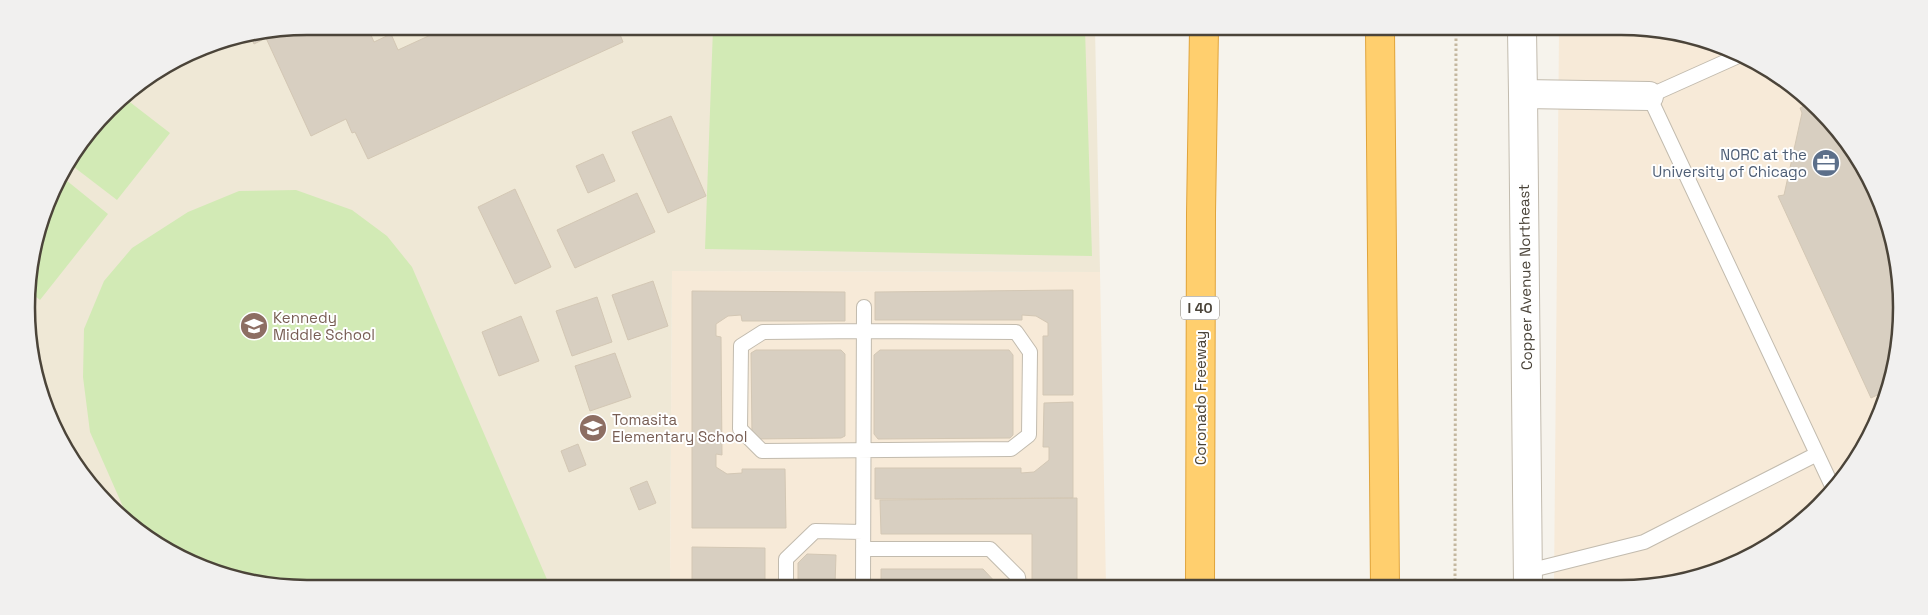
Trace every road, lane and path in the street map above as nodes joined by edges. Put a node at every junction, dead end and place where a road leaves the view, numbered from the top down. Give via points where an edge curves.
1 (1204, 35) edge
2 (1380, 35) edge
3 (1456, 35) edge
4 (1522, 35) edge
5 (1732, 59) edge
6 (1523, 94) junction
7 (1649, 96) junction
8 (864, 307) dead end
9 (864, 331) junction
10 (863, 449) junction
11 (1817, 454) junction
12 (1830, 481) edge
13 (863, 532) junction
14 (863, 549) junction
15 (1528, 578) edge
16 (786, 580) edge
17 (862, 580) edge
18 (1018, 580) edge
19 (1200, 580) edge
20 (1385, 580) edge
21 (1455, 580) edge

1 - 19 highway, Coronado Freeway / I 40 via 1200,212
2 - 20 highway
3 - 21 path
4 - 6 street, Copper Avenue Northeast
5 - 7 lane
6 - 7 street
6 - 15 street, Copper Avenue Northeast
7 - 11 lane
8 - 9 lane
9 - 10 lane
9 - 10 lane via 763,332 741,346 740,429 762,451
9 - 10 lane via 1016,332 1030,352 1029,435 1011,449
10 - 13 lane
11 - 12 lane
11 - 15 lane via 1644,542
13 - 14 lane
13 - 16 lane via 815,531 786,559
14 - 17 lane
14 - 18 lane via 990,548 1018,576

